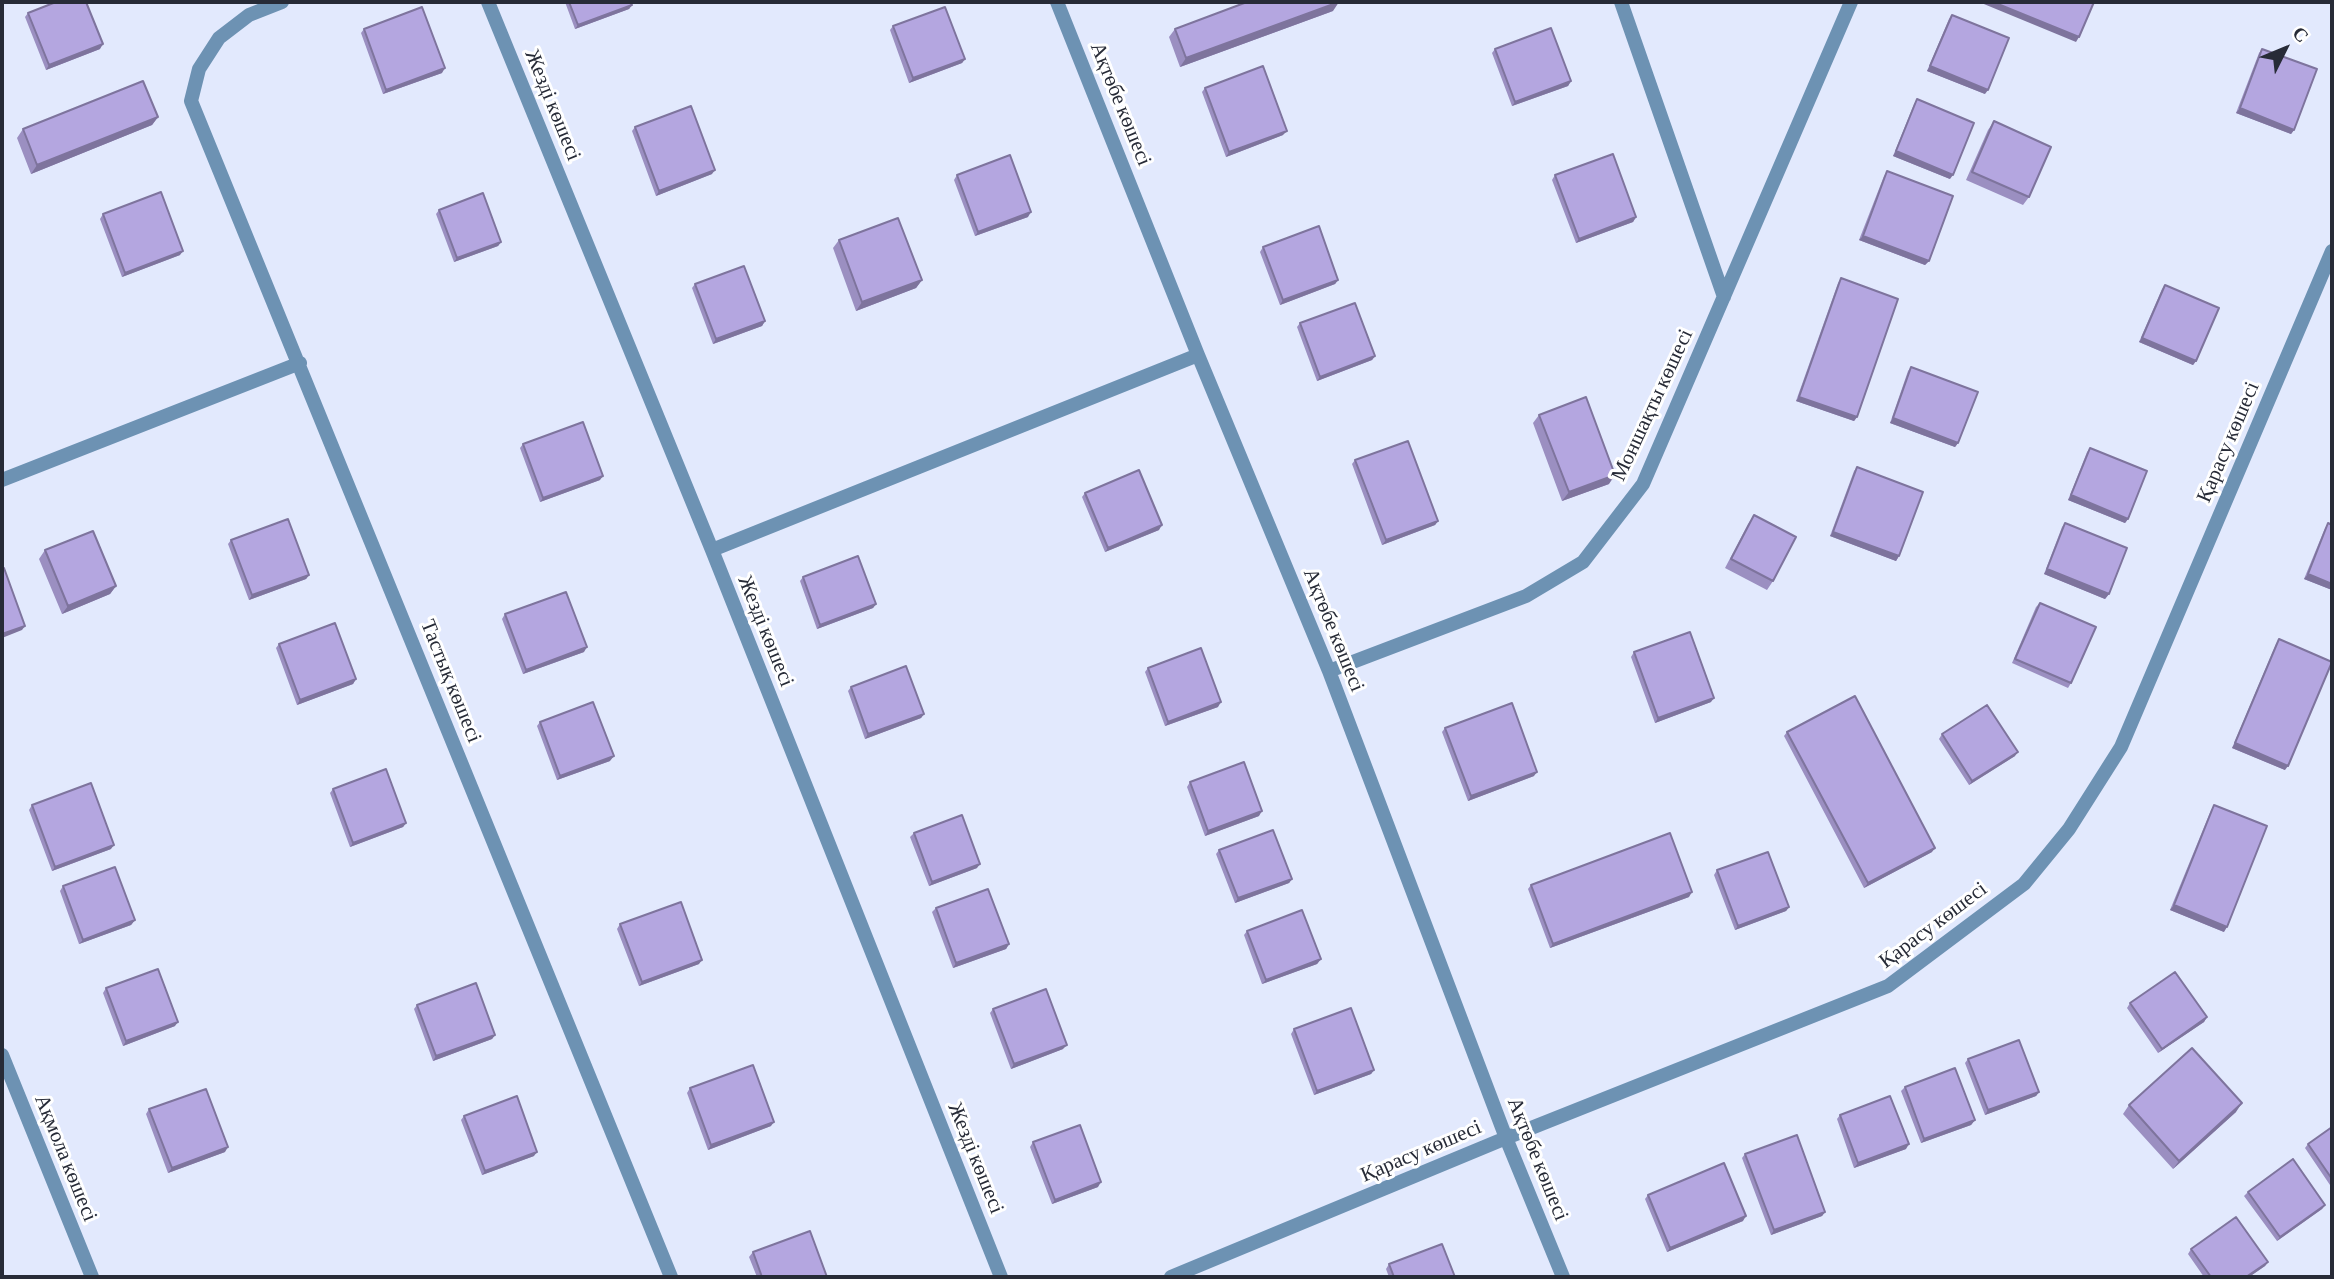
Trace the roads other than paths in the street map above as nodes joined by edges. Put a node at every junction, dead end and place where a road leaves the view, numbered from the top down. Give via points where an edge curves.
1 (282, 2) edge
2 (488, 2) edge
3 (1057, 2) edge
4 (1621, 2) edge
5 (1851, 2) edge
6 (2332, 251) edge
7 (1724, 297) junction
8 (1198, 355) junction
9 (300, 363) junction
10 (2, 480) edge
11 (712, 550) junction
12 (1329, 671) junction
13 (2, 1055) edge
14 (1506, 1138) junction
15 (92, 1277) edge
16 (671, 1277) edge
17 (1001, 1277) edge
18 (1171, 1277) edge
19 (1563, 1277) edge

1 - 9 street, Тастық көшесі via 249,15 219,38 199,69 191,102
2 - 11 street, Жезді көшесі
3 - 8 street, Ақтөбе көшесі
4 - 7 street
5 - 7 street, Моншақты көшесі
6 - 14 street, Қарасу көшесі via 2121,747 2069,830 2024,884 1888,986
7 - 12 street, Моншақты көшесі via 1643,484 1583,562 1526,596
8 - 11 street
8 - 12 street, Ақтөбе көшесі
9 - 10 street
9 - 16 street, Тастық көшесі
11 - 17 street, Жезді көшесі
12 - 14 street, Ақтөбе көшесі
13 - 15 street, Ақмола көшесі
14 - 18 street, Қарасу көшесі
14 - 19 street, Ақтөбе көшесі

